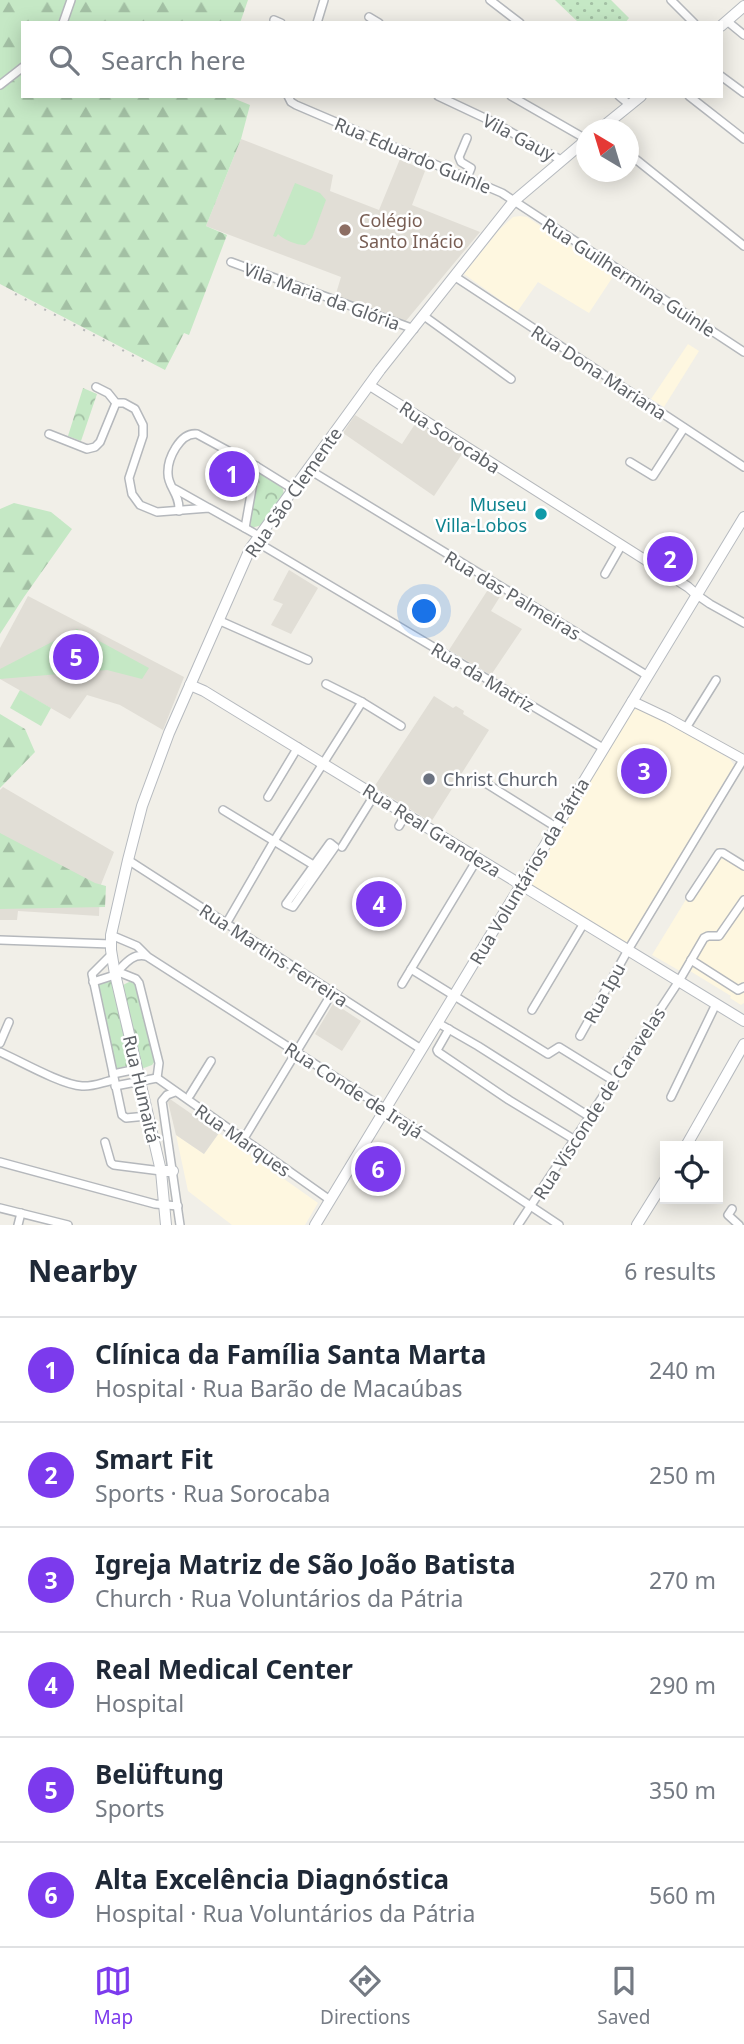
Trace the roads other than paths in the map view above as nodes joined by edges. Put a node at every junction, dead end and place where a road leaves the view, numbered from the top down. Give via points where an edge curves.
1 (71, 0) edge
2 (324, 0) edge
3 (490, 0) edge
4 (671, 0) edge
5 (744, 6) edge
6 (369, 17) dead end
7 (64, 21) edge
8 (318, 21) edge
9 (376, 21) edge
10 (517, 21) edge
11 (692, 21) edge
12 (724, 23) edge
13 (744, 35) edge
14 (21, 69) edge
15 (723, 77) edge
16 (0, 85) edge
17 (744, 93) edge
18 (289, 98) edge
19 (443, 98) edge
20 (514, 98) edge
21 (622, 98) edge
22 (638, 98) edge
23 (692, 98) edge
24 (630, 104) junction
25 (612, 119) edge
26 (576, 133) edge
27 (467, 138) dead end
28 (744, 139) edge
29 (576, 147) edge
30 (561, 160) junction
31 (639, 162) edge
32 (467, 178) junction
33 (514, 201) junction
34 (744, 246) edge
35 (231, 262) dead end
36 (454, 276) junction
37 (424, 316) junction
38 (414, 329) junction
39 (744, 352) edge
40 (511, 379) dead end
41 (369, 385) junction
42 (96, 387) dead end
43 (116, 403) junction
44 (684, 428) junction
45 (49, 434) dead end
46 (629, 461) dead end
47 (256, 466) junction
48 (744, 467) edge
49 (308, 469) junction
50 (174, 489) junction
51 (293, 489) junction
52 (209, 508) junction
53 (179, 511) junction
54 (744, 517) edge
55 (245, 528) junction
56 (257, 539) junction
57 (621, 546) junction
58 (605, 574) dead end
59 (697, 594) junction
60 (218, 620) junction
61 (744, 623) edge
62 (308, 660) dead end
63 (648, 676) junction
64 (716, 680) dead end
65 (326, 684) dead end
66 (190, 685) junction
67 (632, 701) junction
68 (362, 702) junction
69 (401, 726) dead end
70 (686, 728) junction
71 (298, 747) junction
72 (603, 748) junction
73 (326, 759) junction
74 (743, 760) edge
75 (484, 782) dead end
76 (375, 794) junction
77 (268, 797) dead end
78 (223, 810) dead end
79 (406, 814) junction
80 (399, 826) dead end
81 (556, 827) junction
82 (274, 841) junction
83 (342, 847) dead end
84 (478, 858) junction
85 (128, 860) junction
86 (744, 866) edge
87 (316, 867) junction
88 (521, 885) junction
89 (690, 897) dead end
90 (744, 900) edge
91 (736, 911) junction
92 (744, 916) edge
93 (584, 923) junction
94 (226, 924) junction
95 (0, 940) edge
96 (111, 944) junction
97 (628, 950) junction
98 (148, 957) junction
99 (691, 960) junction
100 (411, 969) junction
101 (115, 974) junction
102 (679, 981) junction
103 (93, 982) junction
104 (402, 984) dead end
105 (744, 987) edge
106 (332, 993) junction
107 (454, 995) junction
108 (716, 1004) junction
109 (532, 1010) dead end
110 (744, 1021) edge
111 (9, 1022) dead end
112 (438, 1023) junction
113 (449, 1029) junction
114 (580, 1037) dead end
115 (0, 1043) edge
116 (744, 1044) edge
117 (421, 1049) junction
118 (0, 1052) edge
119 (296, 1053) junction
120 (211, 1061) dead end
121 (137, 1069) junction
122 (157, 1078) junction
123 (114, 1080) junction
124 (614, 1081) junction
125 (140, 1082) junction
126 (482, 1087) dead end
127 (175, 1092) junction
128 (671, 1097) dead end
129 (189, 1098) junction
130 (385, 1109) junction
131 (148, 1116) junction
132 (590, 1117) junction
133 (243, 1140) junction
134 (689, 1141) edge
135 (106, 1142) dead end
136 (574, 1142) junction
137 (0, 1162) edge
138 (161, 1171) junction
139 (173, 1171) junction
140 (660, 1188) edge
141 (330, 1200) junction
142 (164, 1204) junction
143 (178, 1206) junction
144 (531, 1206) junction
145 (0, 1208) edge
146 (732, 1209) dead end
147 (21, 1213) junction
148 (18, 1225) edge
149 (68, 1225) edge
150 (166, 1225) edge
151 (180, 1225) edge
152 (315, 1225) edge
153 (518, 1225) edge
154 (559, 1225) edge
155 (637, 1225) edge
156 (739, 1225) edge

1 - 7 street
2 - 8 street
3 - 10 street
4 - 11 street
5 - 12 main road
6 - 9 street
12 - 13 street
14 - 16 street
15 - 17 street
18 - 32 street, Rua Eduardo Guinle via 293,104
19 - 30 street, Vila Gauy
20 - 26 street
21 - 24 street
22 - 24 main road
23 - 28 street
24 - 25 main road
27 - 32 street via 459,157 471,168
29 - 30 main road, Rua São Clemente
30 - 33 main road, Rua São Clemente
31 - 34 street
32 - 33 street, Rua Eduardo Guinle
33 - 36 main road, Rua São Clemente
33 - 39 street, Rua Guilhermina Guinle
35 - 38 street, Vila Maria da Glória
36 - 37 main road, Rua São Clemente
36 - 44 street, Rua Dona Mariana
37 - 38 main road, Rua São Clemente
37 - 40 street
38 - 41 main road, Rua São Clemente
41 - 49 main road, Rua São Clemente
41 - 57 street, Rua Sorocaba
42 - 43 street
43 - 45 street via 95,447 88,449
43 - 53 street via 135,409 143,425 129,478 132,494 147,509
44 - 46 street via 653,476
44 - 48 street, Rua Dona Mariana
47 - 50 street via 197,434 188,434 176,447 168,472
47 - 51 street
47 - 55 street, Rua São Clemente
49 - 51 main road, Rua São Clemente
49 - 63 street, Rua das Palmeiras
50 - 52 street, Rua da Matriz
50 - 53 street
51 - 56 main road, Rua São Clemente
52 - 53 street
52 - 55 street, Rua da Matriz
54 - 59 main road, Rua Voluntários da Pátria
55 - 56 street, Rua da Matriz
56 - 60 main road, Rua São Clemente
56 - 72 street, Rua da Matriz
57 - 58 street
57 - 59 street, Rua Sorocaba
59 - 61 street, Rua Sorocaba
59 - 63 main road, Rua Voluntários da Pátria
60 - 62 street
60 - 66 main road, Rua São Clemente
63 - 67 main road, Rua Voluntários da Pátria
64 - 70 street
65 - 68 street
66 - 71 main road, Rua Real Grandeza
66 - 85 main road, Rua São Clemente via 152,775
67 - 70 street
67 - 72 main road, Rua Voluntários da Pátria
68 - 69 street
68 - 73 street
70 - 74 street
71 - 73 main road, Rua Real Grandeza
71 - 77 street
72 - 81 main road, Rua Voluntários da Pátria
73 - 76 main road, Rua Real Grandeza
73 - 82 street
74 - 97 street, Rua Ipu
75 - 81 street
76 - 79 main road, Rua Real Grandeza
76 - 83 street
78 - 82 street
79 - 80 street
79 - 84 main road, Rua Real Grandeza
81 - 88 main road, Rua Voluntários da Pátria
82 - 87 street
82 - 94 street
84 - 88 main road, Rua Real Grandeza
84 - 100 street
85 - 94 street, Rua Martins Ferreira
85 - 96 main road, Rua São Clemente
86 - 89 street via 719,853
87 - 87 street via 286,904 293,907
88 - 93 main road, Rua Real Grandeza
88 - 107 main road, Rua Voluntários da Pátria
90 - 91 street
91 - 92 street
91 - 99 street, Rua Visconde de Caravelas via 719,936 704,938
93 - 97 main road, Rua Real Grandeza
93 - 109 street
94 - 106 street, Rua Martins Ferreira
95 - 96 street
96 - 98 street, Rua Conde de Irajá via 137,946
96 - 101 main road, Rua Humaitá
96 - 103 street via 92,974
97 - 102 main road, Rua Real Grandeza
97 - 114 street, Rua Ipu
98 - 101 street via 131,958
98 - 119 street, Rua Conde de Irajá
99 - 102 street, Rua Visconde de Caravelas
99 - 105 street via 738,990
100 - 104 street
100 - 107 street
101 - 103 street
101 - 121 main road, Rua Humaitá
101 - 122 street via 125,973 139,983 159,1063
102 - 108 main road, Rua Real Grandeza
102 - 124 street, Rua Visconde de Caravelas
103 - 123 street
106 - 117 street, Rua Martins Ferreira
106 - 119 street
107 - 112 main road, Rua Voluntários da Pátria
107 - 124 street via 548,1054 559,1048
108 - 110 main road, Rua Real Grandeza
108 - 128 street
111 - 115 street
112 - 113 street
112 - 117 main road, Rua Voluntários da Pátria
113 - 132 street
113 - 136 street via 438,1052
116 - 134 main road
117 - 130 main road, Rua Voluntários da Pátria
118 - 123 street via 80,1086
119 - 130 street, Rua Conde de Irajá
119 - 133 street
120 - 129 street
121 - 123 street
121 - 125 main road, Rua Humaitá
122 - 125 street
122 - 127 street, Rua Marques
123 - 125 street
123 - 131 street via 122,1115
124 - 132 street, Rua Visconde de Caravelas
125 - 131 main road, Rua Humaitá
126 - 136 street
127 - 129 street, Rua Marques
127 - 139 street, Rua Humaitá via 162,1101
129 - 133 street, Rua Marques
130 - 141 main road, Rua Voluntários da Pátria
130 - 144 street, Rua Conde de Irajá
131 - 138 main road, Rua Humaitá
132 - 136 street, Rua Visconde de Caravelas
133 - 141 street, Rua Marques
135 - 138 street via 111,1163
136 - 144 street, Rua Visconde de Caravelas
137 - 142 street
138 - 139 main road
138 - 142 main road, Rua Humaitá
139 - 143 street, Rua Humaitá
140 - 155 main road
141 - 152 main road, Rua Voluntários da Pátria
142 - 143 street
142 - 150 main road, Rua Humaitá
143 - 151 street, Rua Humaitá
144 - 153 street, Rua Visconde de Caravelas
144 - 154 street, Rua Conde de Irajá
145 - 147 street
146 - 156 street via 728,1215
147 - 148 street
147 - 149 street

